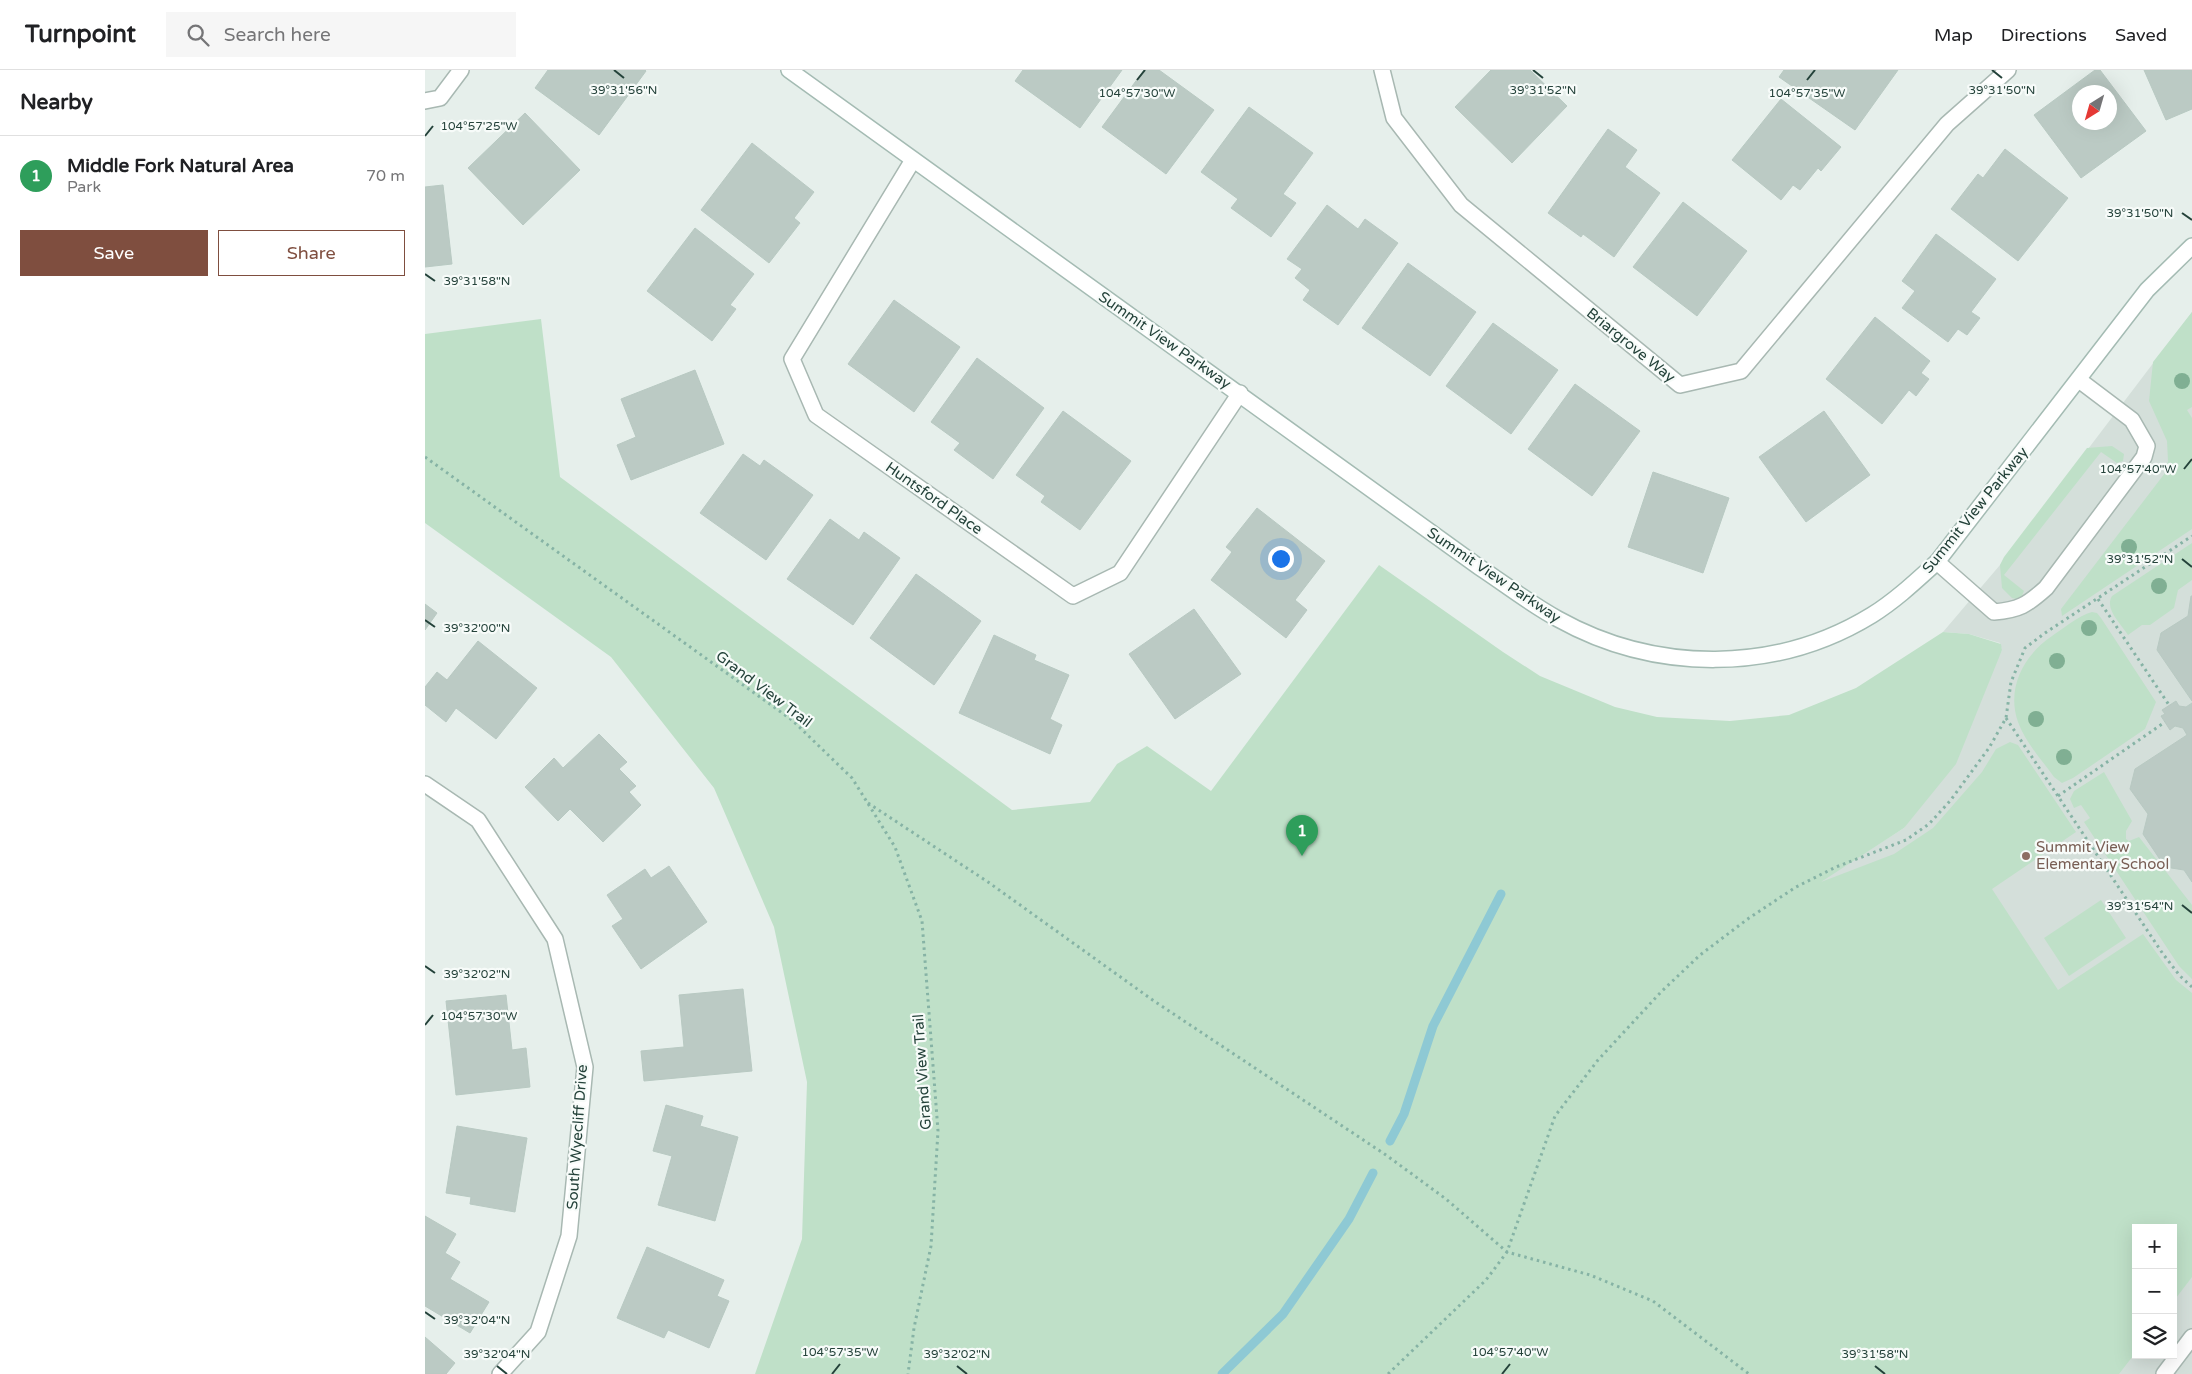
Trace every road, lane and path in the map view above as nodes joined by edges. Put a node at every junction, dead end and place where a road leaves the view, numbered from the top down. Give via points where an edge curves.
1 (461, 70) edge
2 (789, 70) edge
3 (1382, 70) edge
4 (2008, 70) edge
5 (425, 101) edge
6 (913, 160) junction
7 (2192, 246) edge
8 (2079, 380) junction
9 (1240, 393) junction
10 (425, 457) edge
11 (2192, 536) edge
12 (1937, 562) junction
13 (2099, 599) junction
14 (2169, 705) dead end
15 (2007, 718) junction
16 (2165, 722) dead end
17 (425, 784) edge
18 (2058, 796) junction
19 (867, 802) junction
20 (2192, 987) edge
21 (1507, 1252) junction
22 (2192, 1337) edge
23 (499, 1374) edge
24 (908, 1374) edge
25 (1388, 1374) edge
26 (1749, 1374) edge
27 (2164, 1374) edge

1 - 5 street via 440,98
2 - 6 street, Summit View Parkway
3 - 4 street, Briargrove Way via 1394,118 1461,205 1680,385 1741,371 1947,124
6 - 9 street, Summit View Parkway
6 - 9 street, Huntsford Place via 792,360 816,415 1073,596 1119,573
7 - 8 street, Summit View Parkway via 2147,290
8 - 12 street, Summit View Parkway
8 - 12 street via 2132,420 2147,446 2144,457 2046,588 2029,604 2016,610 1993,612
9 - 12 street, Summit View Parkway via 1479,567 1557,619 1605,641 1656,655 1703,661 1751,658 1792,649 1834,634 1872,615
10 - 19 path, Grand View Trail via 792,720 852,778
11 - 13 path
13 - 14 path
13 - 15 path via 2025,648 2011,682
15 - 18 path
15 - 21 path via 1989,748 1929,824 1906,840 1836,867 1796,887 1700,955 1649,1005 1598,1060 1555,1116
16 - 18 path
17 - 23 street, South Wyecliff Drive via 478,820 555,939 585,1067 569,1236 538,1332
18 - 20 path via 2163,954
19 - 21 path via 988,882 1154,1001 1386,1154 1446,1199
19 - 24 path, Grand View Trail via 895,847 922,921 937,1122 931,1246
21 - 25 path via 1486,1280
21 - 26 path via 1590,1275 1653,1301
22 - 27 street

